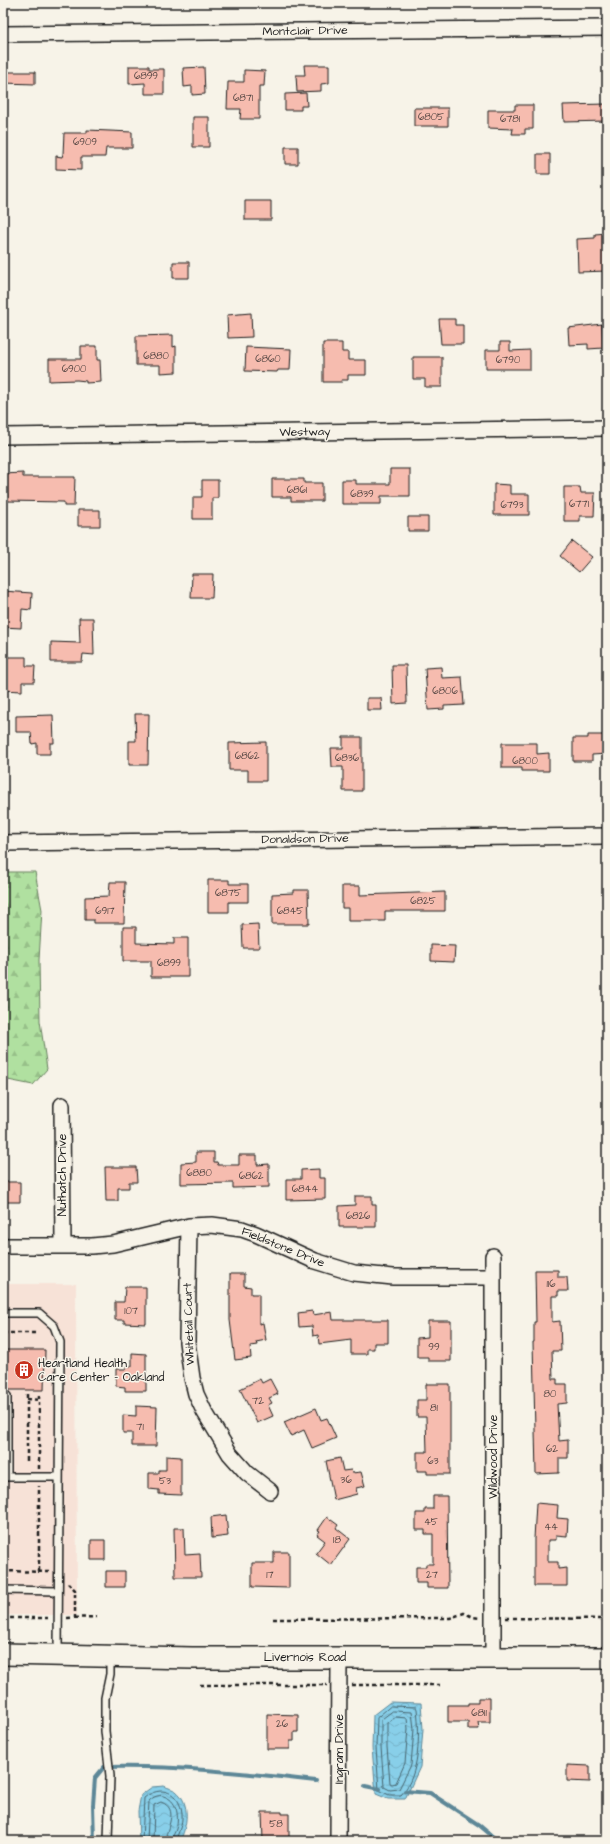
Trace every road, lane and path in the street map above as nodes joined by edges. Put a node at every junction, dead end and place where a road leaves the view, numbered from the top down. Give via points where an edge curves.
1 (607, 28) edge
2 (3, 34) edge
3 (607, 428) edge
4 (3, 436) edge
5 (607, 836) edge
6 (3, 844) edge
7 (62, 1105) dead end
8 (189, 1226) junction
9 (3, 1246) edge
10 (62, 1246) junction
11 (493, 1256) dead end
12 (493, 1277) junction
13 (3, 1313) edge
14 (3, 1333) edge
15 (35, 1333) dead end
16 (26, 1394) dead end
17 (7, 1396) dead end
18 (40, 1396) dead end
19 (26, 1400) junction
20 (40, 1400) junction
21 (27, 1462) dead end
22 (39, 1469) dead end
23 (59, 1477) junction
24 (39, 1486) dead end
25 (270, 1491) dead end
26 (3, 1571) edge
27 (39, 1571) junction
28 (51, 1573) dead end
29 (67, 1582) dead end
30 (3, 1590) edge
31 (58, 1591) junction
32 (75, 1618) dead end
33 (485, 1618) dead end
34 (501, 1618) dead end
35 (273, 1619) dead end
36 (607, 1619) edge
37 (3, 1654) edge
38 (58, 1654) junction
39 (110, 1656) junction
40 (338, 1657) junction
41 (493, 1657) junction
42 (607, 1658) edge
43 (200, 1685) dead end
44 (328, 1685) dead end
45 (349, 1685) dead end
46 (441, 1685) dead end
47 (108, 1841) edge
48 (338, 1841) edge

1 - 2 street, Montclair Drive
3 - 4 street, Westway
5 - 6 street, Donaldson Drive
7 - 10 street, Nuthatch Drive
8 - 10 street, Fieldstone Drive via 113,1244
8 - 12 street, Fieldstone Drive via 212,1225 242,1229 327,1266 354,1273 393,1277
8 - 25 street, Whitetail Court via 187,1342 196,1394 230,1454 247,1473
9 - 10 street, Fieldstone Drive
11 - 12 street, Wildwood Drive
12 - 41 street, Wildwood Drive
13 - 23 lane via 39,1313 54,1326 60,1342
14 - 15 path
16 - 19 path
17 - 23 lane via 7,1477
18 - 20 path
19 - 20 path
19 - 21 path
20 - 22 path
23 - 31 lane
24 - 27 path
26 - 27 path
27 - 28 path
29 - 32 path via 75,1590
30 - 31 lane
31 - 38 lane
33 - 35 path via 464,1613 450,1618
34 - 36 path
37 - 38 street, Livernois Road
38 - 39 street, Livernois Road
39 - 40 street, Livernois Road
39 - 47 lane via 110,1674 105,1698 105,1731 110,1776
40 - 41 street, Livernois Road
40 - 48 street, Ingram Drive
41 - 42 street, Livernois Road
43 - 44 path
45 - 46 path

